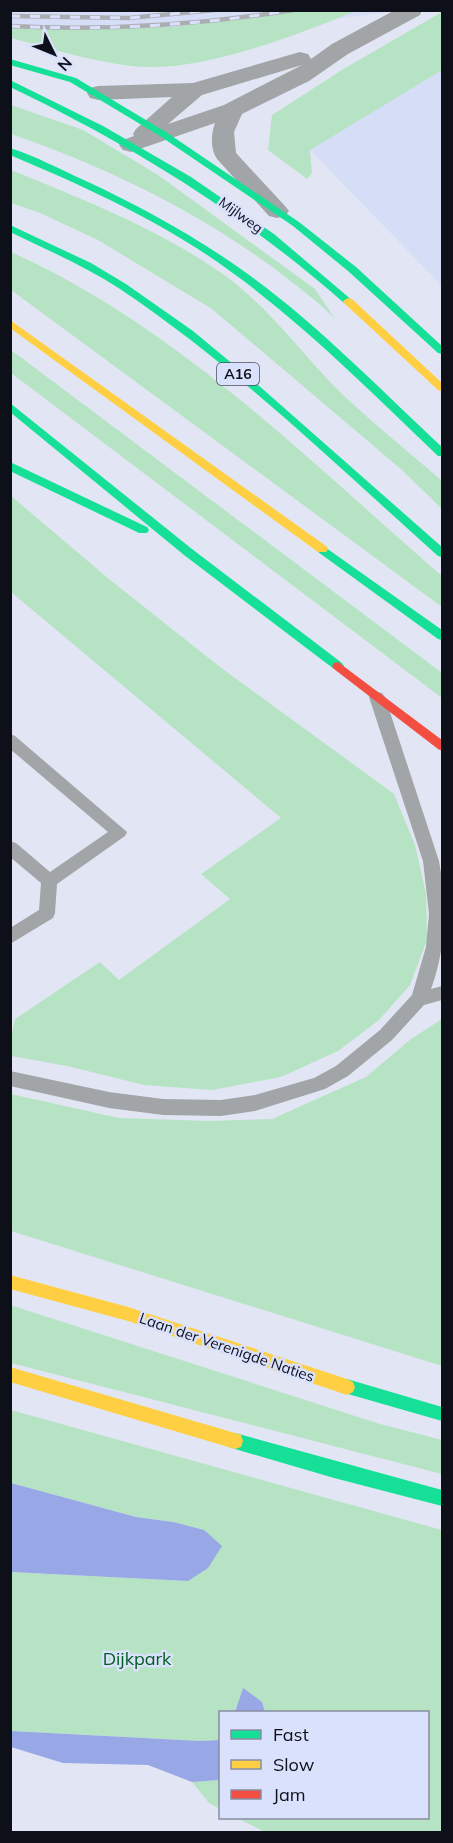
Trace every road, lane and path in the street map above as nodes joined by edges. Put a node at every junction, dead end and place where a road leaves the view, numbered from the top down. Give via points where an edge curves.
1 (412, 10) edge
2 (340, 49) junction
3 (10, 62) edge
4 (10, 83) edge
5 (194, 90) junction
6 (98, 93) junction
7 (232, 110) junction
8 (157, 130) junction
9 (131, 145) junction
10 (10, 151) edge
11 (277, 211) junction
12 (10, 228) edge
13 (10, 323) edge
14 (442, 351) edge
15 (442, 388) edge
16 (10, 406) edge
17 (442, 453) edge
18 (10, 466) edge
19 (188, 552) junction
20 (442, 553) edge
21 (442, 636) edge
22 (376, 696) junction
23 (10, 740) edge
24 (442, 746) edge
25 (10, 847) edge
26 (49, 881) junction
27 (10, 937) edge
28 (442, 993) edge
29 (419, 999) junction
30 (10, 1078) edge
31 (10, 1282) edge
32 (10, 1374) edge
33 (442, 1414) edge
34 (442, 1498) edge

1 - 2 street
2 - 5 street
2 - 7 street via 301,76
3 - 6 main road, Mijlweg via 57,74
4 - 9 main road, Mijlweg
5 - 6 street
5 - 8 street
6 - 8 main road, Mijlweg
7 - 8 street
7 - 11 street via 223,132 225,154
8 - 9 street
8 - 11 main road, Mijlweg
9 - 15 main road, Mijlweg via 212,194 267,234 325,280
10 - 17 main road via 94,187 173,229 246,277 305,325
11 - 14 main road, Mijlweg via 352,269
12 - 20 main road, A16 via 105,273 171,318
13 - 21 main road
16 - 19 main road
18 - 19 main road
19 - 22 main road
22 - 24 main road
22 - 29 lane via 437,888 434,956
23 - 26 lane via 119,832
25 - 26 lane
26 - 27 lane via 47,913
28 - 29 lane
29 - 30 lane via 386,1035 342,1071 319,1084 255,1103 221,1108 163,1107 109,1100
31 - 33 main road, Laan der Verenigde Naties via 128,1314 333,1383
32 - 34 main road

